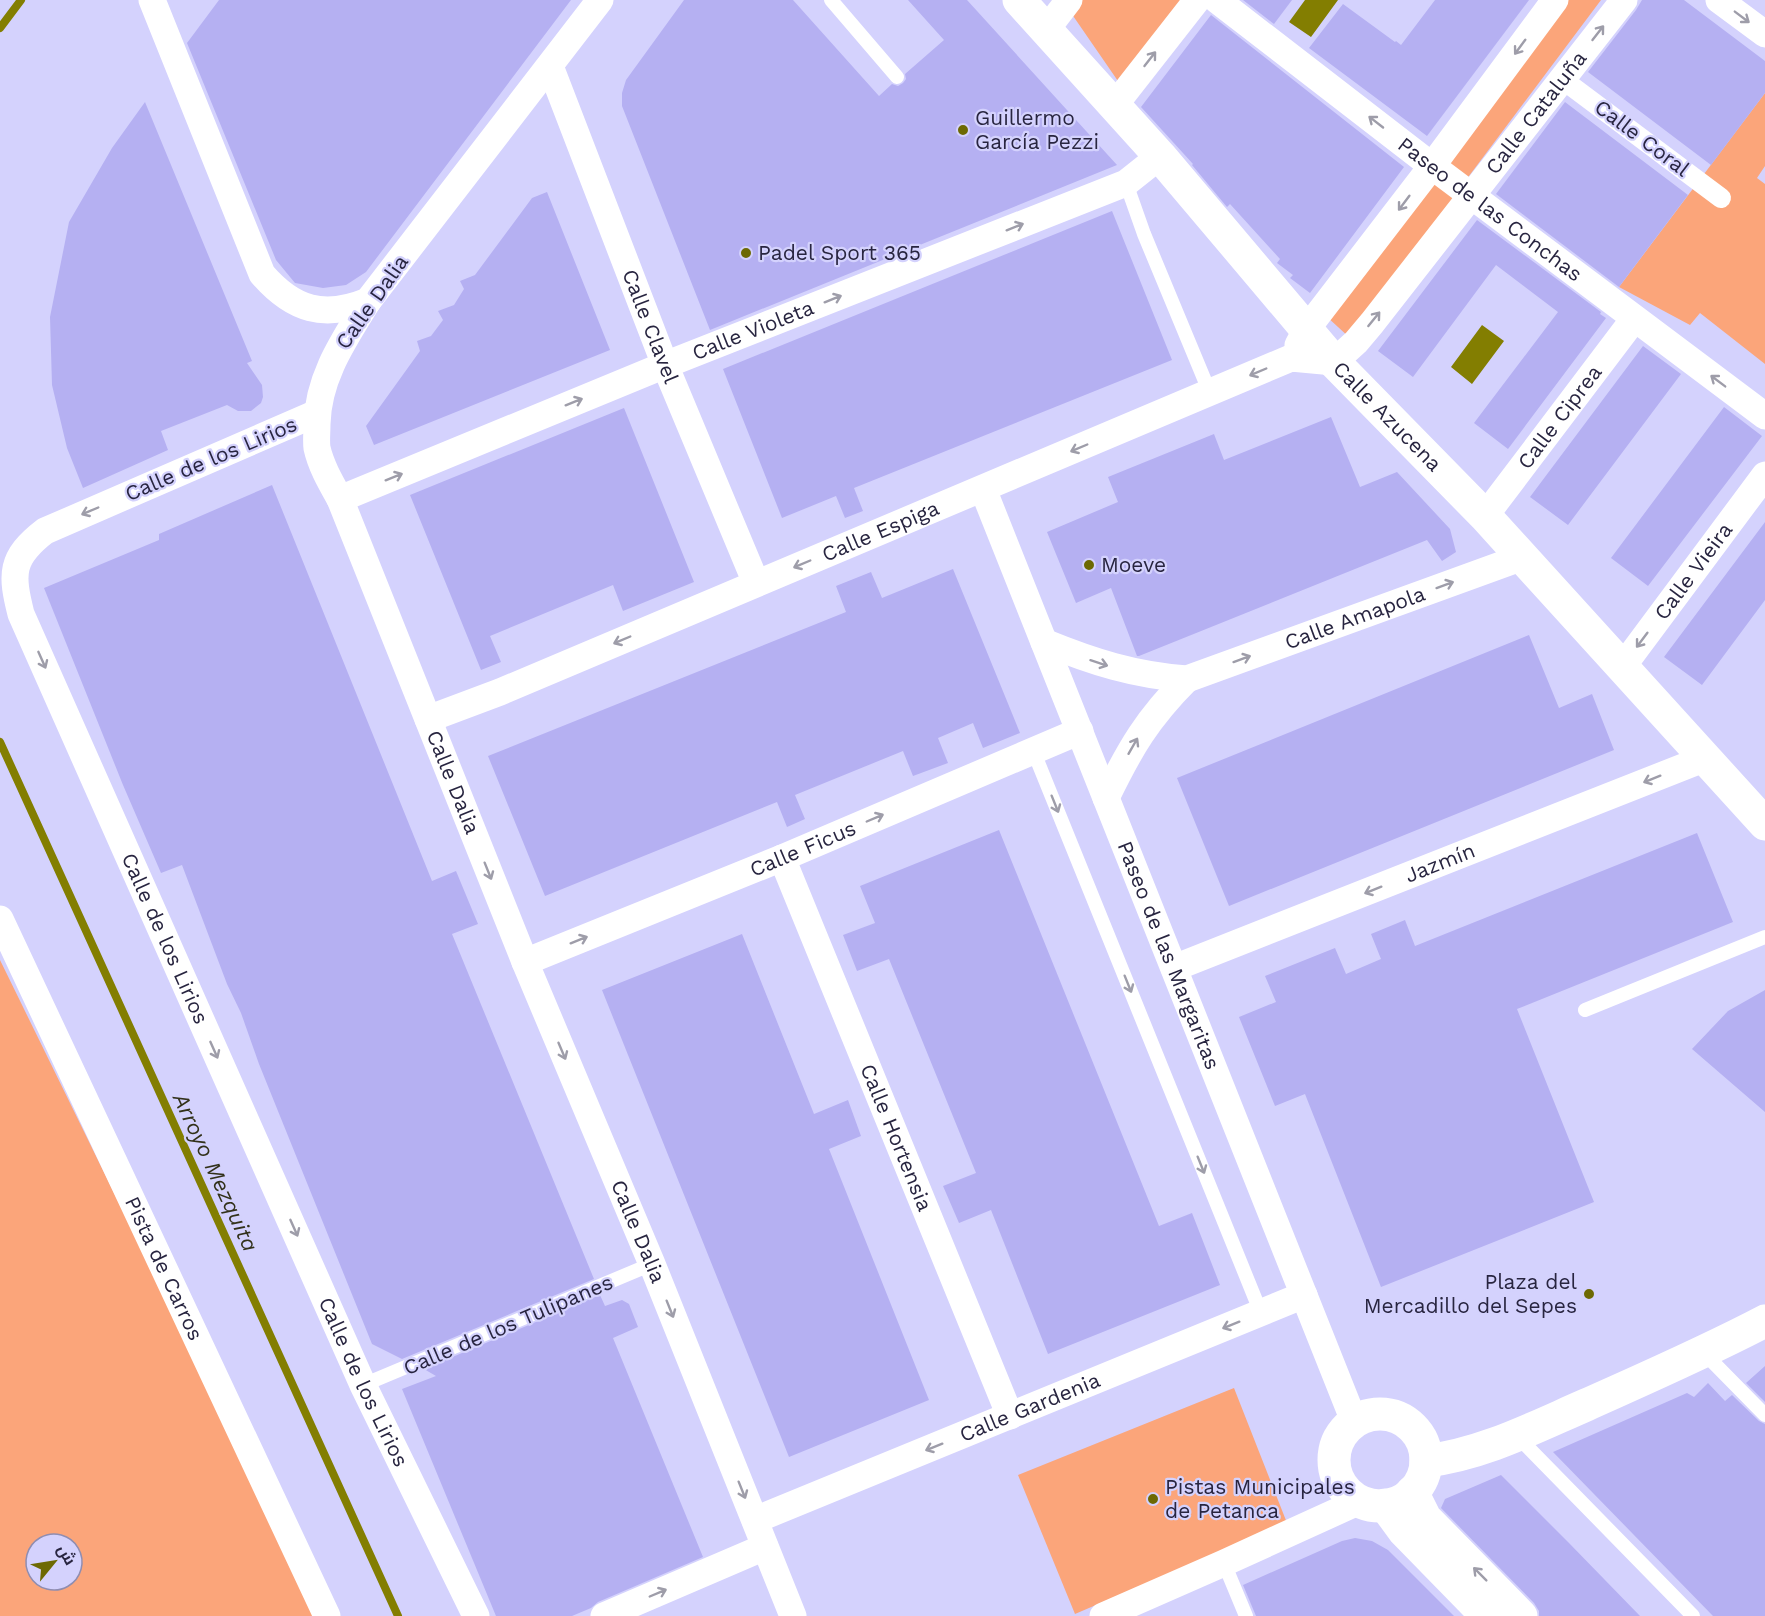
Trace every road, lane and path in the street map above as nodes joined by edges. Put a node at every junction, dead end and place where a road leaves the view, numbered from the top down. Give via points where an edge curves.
1 (600, 0) edge
2 (831, 0) edge
3 (1019, 0) edge
4 (1069, 0) edge
5 (1197, 0) edge
6 (1217, 0) edge
7 (1555, 0) edge
8 (1624, 0) edge
9 (1719, 0) edge
10 (160, 5) edge
11 (1046, 30) junction
12 (1765, 34) edge
13 (550, 66) junction
14 (897, 77) dead end
15 (1562, 79) junction
16 (1114, 106) junction
17 (1160, 156) junction
18 (1432, 166) junction
19 (1126, 183) junction
20 (1473, 196) junction
21 (1721, 198) dead end
22 (368, 301) junction
23 (1634, 319) junction
24 (1299, 344) junction
25 (1334, 362) junction
26 (665, 365) junction
27 (1210, 393) junction
28 (317, 413) junction
29 (1765, 416) edge
30 (1765, 475) edge
31 (983, 489) junction
32 (340, 499) junction
33 (1485, 516) junction
34 (1523, 557) junction
35 (756, 583) junction
36 (1044, 642) junction
37 (1623, 666) junction
38 (1187, 679) junction
39 (428, 719) junction
40 (1080, 731) junction
41 (1033, 750) junction
42 (1706, 758) junction
43 (1106, 798) junction
44 (1763, 816) edge
45 (782, 858) junction
46 (0, 919) edge
47 (1765, 937) edge
48 (525, 962) junction
49 (1174, 968) junction
50 (1585, 1010) dead end
51 (652, 1264) junction
52 (1304, 1295) junction
53 (1261, 1313) junction
54 (1765, 1321) edge
55 (1704, 1353) junction
56 (363, 1385) junction
57 (1765, 1415) edge
58 (1010, 1416) junction
59 (1354, 1421) junction
60 (1517, 1436) junction
61 (1426, 1461) junction
62 (1386, 1500) junction
63 (755, 1520) junction
64 (765, 1547) junction
65 (1224, 1563) junction
66 (327, 1616) edge
67 (476, 1616) edge
68 (604, 1616) edge
69 (793, 1616) edge
70 (1102, 1616) edge
71 (1246, 1616) edge
72 (1487, 1616) edge
73 (1521, 1616) edge
74 (1693, 1616) edge

1 - 13 street, Calle Dalia
2 - 14 lane
3 - 11 street, Calle Azucena
4 - 11 street
16 -> 5 street
18 -> 6 street, Paseo de las Conchas
7 -> 18 street
15 -> 8 street, Calle Cataluña
9 -> 12 street
10 - 22 street via 262,274 291,302 310,309 350,309
11 - 16 street, Calle Azucena
13 - 22 street, Calle Dalia
13 - 26 street, Calle Clavel
15 - 20 street, Calle Cataluña
15 - 21 street, Calle Coral
16 - 17 street, Calle Azucena
17 - 19 street, Calle Violeta
17 - 24 street, Calle Azucena
18 - 20 street, Paseo de las Conchas
18 -> 24 street
26 -> 19 street, Calle Violeta
19 - 27 lane
20 - 23 street, Paseo de las Conchas
25 -> 20 street, Calle Cataluña via 1356,342
22 - 28 street, Calle Dalia via 337,352 323,384
29 -> 23 street, Paseo de las Conchas
23 - 33 street, Calle Ciprea
24 - 25 street, Calle Azucena
24 -> 27 street, Calle Espiga
25 - 33 street, Calle Azucena
32 -> 26 street, Calle Violeta
26 - 35 street, Calle Clavel
27 -> 31 street, Calle Espiga
28 - 32 street, Calle Dalia via 317,447
28 -> 56 street, Calle de los Lirios via 45,531 30,542 14,573 21,614
30 -> 37 street, Calle Vieira
31 -> 35 street, Calle Espiga
31 - 36 street, Paseo de las Margaritas
32 - 39 street, Calle Dalia
33 - 34 street, Calle Azucena
34 - 37 street, Calle Azucena
38 -> 34 street, Calle Amapola
35 -> 39 street, Calle Espiga
36 -> 38 street, Calle Amapola via 1101,664
36 - 40 street, Paseo de las Margaritas
37 - 42 street, Calle Azucena
43 -> 38 street, Calle Amapola via 1141,732
39 -> 48 street, Calle Dalia
40 - 41 street, Calle Ficus
40 - 43 street, Paseo de las Margaritas
45 -> 41 street, Calle Ficus
41 -> 53 lane
42 - 44 street, Calle Azucena
42 -> 49 street, Jazmín
43 - 49 street, Paseo de las Margaritas
48 -> 45 street, Calle Ficus
45 - 58 street, Calle Hortensia
46 - 66 street, Pista de Carros
47 - 50 lane
48 -> 51 street, Calle Dalia
49 - 52 street, Paseo de las Margaritas
51 - 56 lane, Calle de los Tulipanes
51 -> 63 street, Calle Dalia
52 - 53 street, Calle Gardenia
52 - 59 street, Paseo de las Margaritas
53 -> 58 street, Calle Gardenia
54 - 55 street
55 - 57 lane
55 - 60 street
56 - 67 street, Calle de los Lirios
58 -> 63 street, Calle Gardenia
59 - 61 street via 1383,1414 1402,1420 1422,1442
59 - 62 street via 1339,1439 1335,1451 1337,1475 1350,1495
60 - 61 street via 1467,1454
60 - 74 lane
61 - 62 street via 1422,1478
62 - 65 street
62 - 72 street via 1404,1531
73 -> 62 street via 1425,1518
63 - 64 street, Calle Dalia
68 -> 64 street
64 - 69 street, Calle Dalia
65 - 70 street
65 - 71 lane

